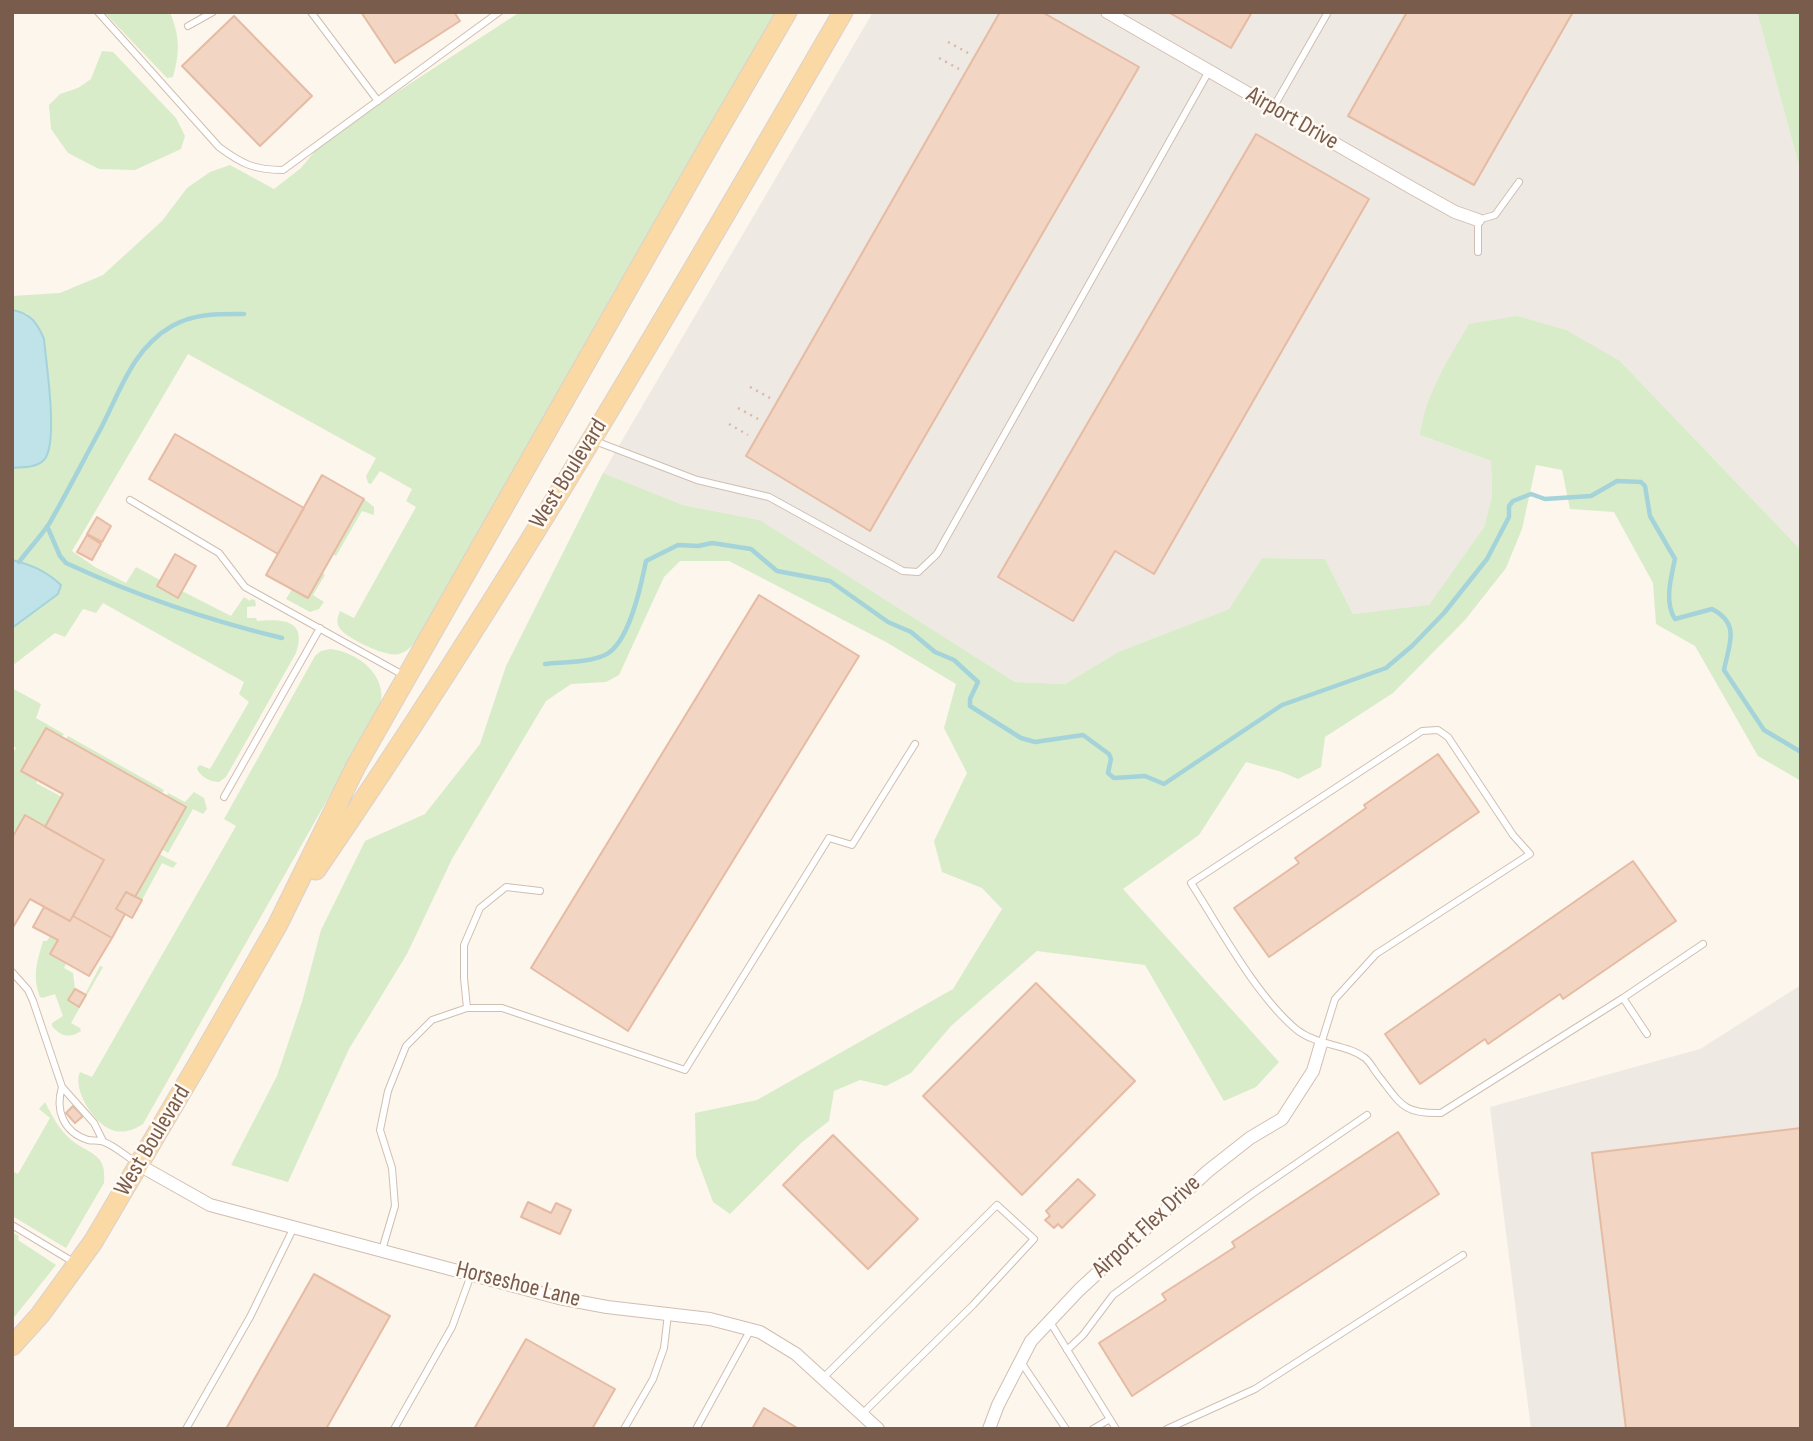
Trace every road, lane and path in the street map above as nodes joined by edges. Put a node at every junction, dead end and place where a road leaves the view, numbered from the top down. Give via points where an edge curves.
1 (98, 12) edge
2 (214, 12) edge
3 (312, 12) edge
4 (499, 12) edge
5 (788, 12) edge
6 (843, 12) edge
7 (1107, 12) edge
8 (1328, 12) edge
9 (188, 26) dead end
10 (948, 41) dead end
11 (968, 53) dead end
12 (939, 58) dead end
13 (959, 69) dead end
14 (1209, 71) junction
15 (378, 101) junction
16 (1273, 108) junction
17 (1519, 181) dead end
18 (1478, 220) junction
19 (1478, 251) dead end
20 (750, 387) dead end
21 (770, 398) dead end
22 (738, 408) dead end
23 (758, 419) dead end
24 (729, 424) dead end
25 (748, 435) dead end
26 (590, 440) junction
27 (130, 500) dead end
28 (320, 628) junction
29 (406, 677) junction
30 (915, 744) dead end
31 (224, 797) dead end
32 (540, 891) dead end
33 (278, 926) junction
34 (1703, 944) dead end
35 (12, 972) edge
36 (1623, 998) junction
37 (467, 1009) junction
38 (1647, 1034) dead end
39 (1321, 1044) junction
40 (62, 1087) junction
41 (1367, 1115) dead end
42 (103, 1141) junction
43 (139, 1165) junction
44 (12, 1225) edge
45 (294, 1227) junction
46 (382, 1250) junction
47 (1463, 1255) dead end
48 (77, 1264) junction
49 (471, 1273) junction
50 (668, 1314) junction
51 (1050, 1322) junction
52 (751, 1329) junction
53 (12, 1346) edge
54 (1067, 1350) junction
55 (1020, 1360) junction
56 (823, 1378) junction
57 (862, 1414) junction
58 (1110, 1419) junction
59 (186, 1429) edge
60 (394, 1429) edge
61 (624, 1429) edge
62 (696, 1429) edge
63 (878, 1429) edge
64 (989, 1429) edge
65 (1066, 1429) edge
66 (1093, 1429) edge
67 (1116, 1429) edge
68 (1167, 1429) edge

1 - 15 lane via 219,148 242,164 283,170
2 - 9 lane
3 - 15 lane
4 - 15 lane
5 - 29 main road, West Boulevard
6 - 26 main road, West Boulevard
7 - 14 street, Airport Drive
8 - 16 lane
10 - 11 path
12 - 13 path
14 - 16 street, Airport Drive
14 - 26 lane via 937,554 918,572 903,571 769,497 697,480
16 - 18 street, Airport Drive via 1455,212
17 - 18 lane via 1495,215
18 - 19 lane
20 - 21 path
22 - 23 path
24 - 25 path
26 - 33 main road, West Boulevard via 380,777
27 - 28 lane via 219,553 245,587
28 - 29 lane
28 - 31 lane
29 - 33 main road, West Boulevard via 356,766
30 - 37 lane via 852,845 829,838 685,1070 502,1008
32 - 37 lane via 506,887 480,908 464,945
33 - 43 main road, West Boulevard
34 - 36 lane
35 - 40 lane via 33,1001
36 - 38 lane
36 - 39 lane via 1441,1113 1419,1114 1402,1105 1365,1058
37 - 46 lane via 432,1020 406,1046 388,1091 380,1130 392,1168 395,1206
39 - 39 lane via 1297,1030 1266,998 1191,883 1422,731 1438,730 1448,737 1530,854 1376,954 1335,999
39 - 51 street, Airport Flex Drive via 1313,1071 1283,1119 1208,1171
40 - 42 lane via 94,1123
40 - 42 lane via 59,1104 65,1123 82,1138
41 - 54 lane via 1113,1295
42 - 43 lane
43 - 45 street, Horseshoe Lane via 210,1205
43 - 48 main road, West Boulevard
44 - 48 lane
45 - 46 street, Horseshoe Lane
45 - 59 lane via 250,1317
46 - 49 street, Horseshoe Lane
47 - 68 lane via 1255,1389
48 - 53 main road, West Boulevard
49 - 50 street, Horseshoe Lane via 559,1298
49 - 60 lane via 452,1327
50 - 52 street, Horseshoe Lane
50 - 61 lane via 657,1369
51 - 54 lane
51 - 55 street, Airport Flex Drive
52 - 56 street, Horseshoe Lane via 796,1354
52 - 62 lane
54 - 58 lane
55 - 64 street, Airport Flex Drive
55 - 65 lane
56 - 57 street, Horseshoe Lane
56 - 57 lane via 997,1205 1034,1239
57 - 63 street, Horseshoe Lane
58 - 66 lane
58 - 67 lane

